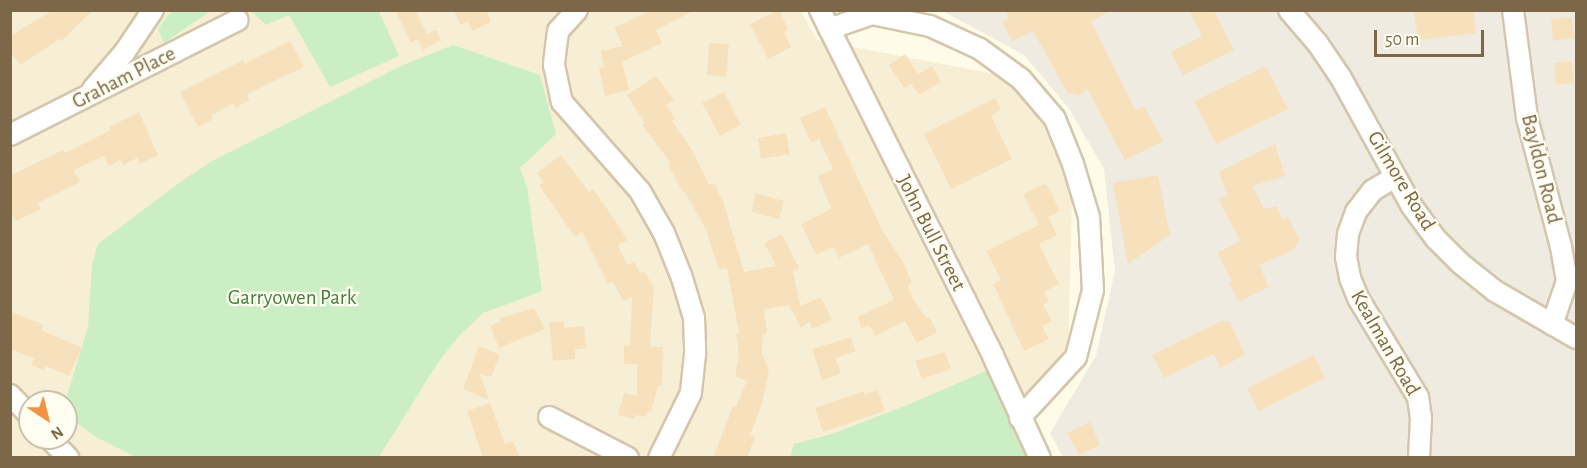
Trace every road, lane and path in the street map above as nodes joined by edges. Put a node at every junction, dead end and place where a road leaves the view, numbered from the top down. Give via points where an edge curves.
1 (577, 10) edge
2 (820, 10) edge
3 (1289, 10) edge
4 (1513, 10) edge
5 (150, 16) edge
6 (238, 20) dead end
7 (829, 29) junction
8 (151, 64) junction
9 (78, 101) junction
10 (10, 135) edge
11 (1395, 177) junction
12 (1552, 325) junction
13 (1576, 338) edge
14 (549, 417) dead end
15 (1020, 418) junction
16 (628, 458) edge
17 (659, 458) edge
18 (1040, 458) edge
19 (1419, 458) edge

1 - 17 street via 558,31 554,65 562,102 640,191 664,233 694,318 691,393
2 - 7 street, John Bull Street
3 - 11 street, Gilmore Road via 1341,78
4 - 12 street, Bayldon Road via 1527,118 1567,280
5 - 8 street via 145,33
5 - 9 street via 109,72
6 - 8 street, Graham Place
7 - 15 street, John Bull Street via 993,356
7 - 15 street via 872,14 930,26 988,55 1021,79 1055,119 1089,217 1093,290 1077,357
8 - 9 street, Graham Place
9 - 10 street, Graham Place
11 - 12 street, Gilmore Road via 1418,217 1449,253 1495,291
11 - 19 street, Kealman Road via 1373,190 1356,212 1348,234 1346,258 1358,298 1418,397
12 - 13 street, Gilmore Road
14 - 16 street
15 - 18 street, John Bull Street

